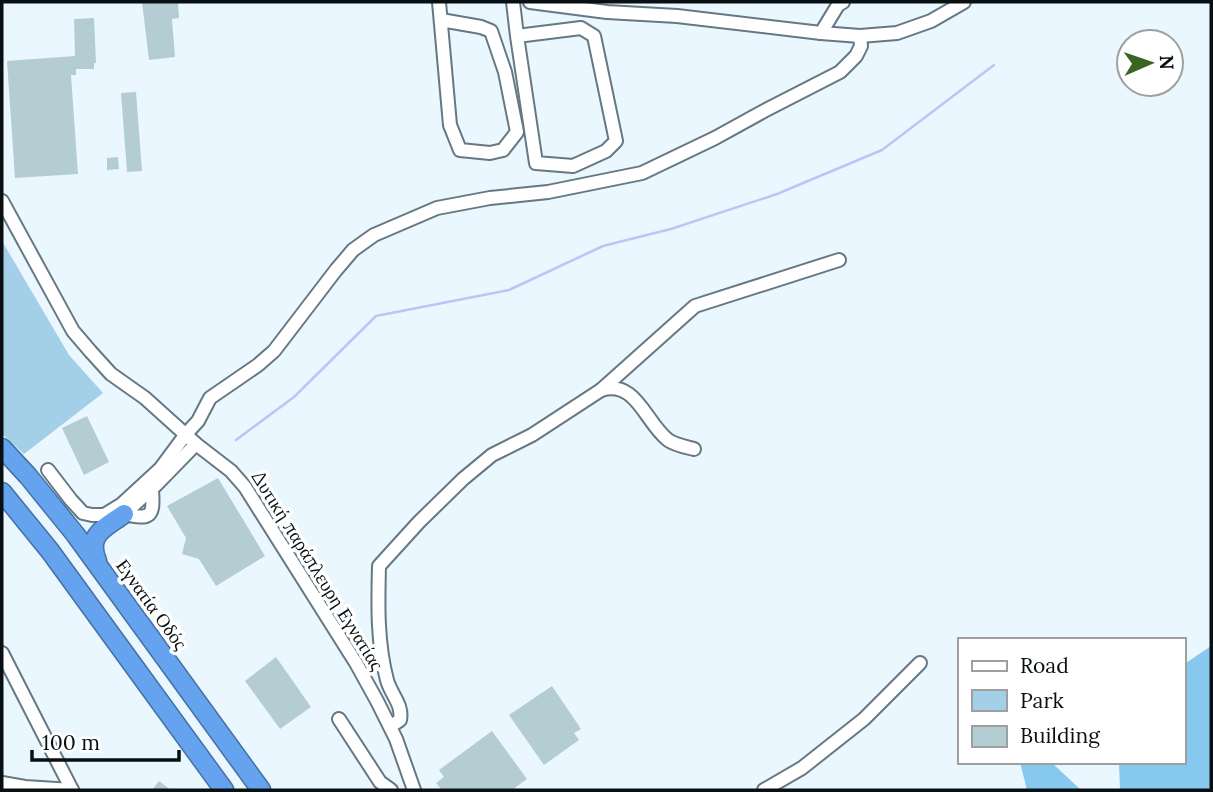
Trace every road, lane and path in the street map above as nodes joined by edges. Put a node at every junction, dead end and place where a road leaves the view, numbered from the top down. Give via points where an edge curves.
1 (439, 2) edge
2 (513, 2) edge
3 (530, 2) edge
4 (964, 2) edge
5 (838, 3) edge
6 (441, 20) junction
7 (821, 33) junction
8 (517, 36) junction
9 (859, 36) junction
10 (2, 201) edge
11 (839, 260) dead end
12 (601, 390) junction
13 (191, 439) junction
14 (2, 448) edge
15 (694, 449) dead end
16 (48, 470) dead end
17 (2, 492) edge
18 (2, 512) edge
19 (124, 514) joint
20 (29, 525) junction
21 (101, 570) junction
22 (2, 653) edge
23 (920, 663) dead end
24 (339, 719) dead end
25 (391, 726) junction
26 (2, 783) edge
27 (382, 786) edge
28 (72, 790) edge
29 (224, 790) edge
30 (261, 790) edge
31 (391, 790) edge
32 (414, 790) edge
33 (764, 790) edge

1 - 6 street
2 - 8 street
3 - 7 street
4 - 9 street via 897,33
5 - 7 street
6 - 6 street via 450,125 460,150 503,150 517,132 491,32
7 - 9 street
8 - 8 street via 536,163 573,166 606,151 616,141 594,36 581,28
9 - 13 street via 861,46 840,72 642,173 438,208 374,234 353,250 274,351 210,398
10 - 13 street, Δυτική παράπλευρη Εγνατίας via 73,331 111,374
11 - 12 street via 695,306
12 - 15 street via 626,391 670,442
12 - 25 street via 492,455 379,566 383,660 387,683 402,713
13 - 16 street via 122,504 104,515 83,513
13 - 19 street via 152,489
13 - 25 street, Δυτική παράπλευρη Εγνατίας via 245,488
14 - 21 highway, Εγνατία Οδός
17 - 20 highway
18 - 20 highway
19 - 21 highway via 93,542
20 - 29 highway
21 - 30 highway, Εγνατία Οδός
22 - 28 street
23 - 33 street via 864,719 802,768
24 - 27 street
25 - 32 street, Δυτική παράπλευρη Εγνατίας
26 - 28 street
27 - 31 street

